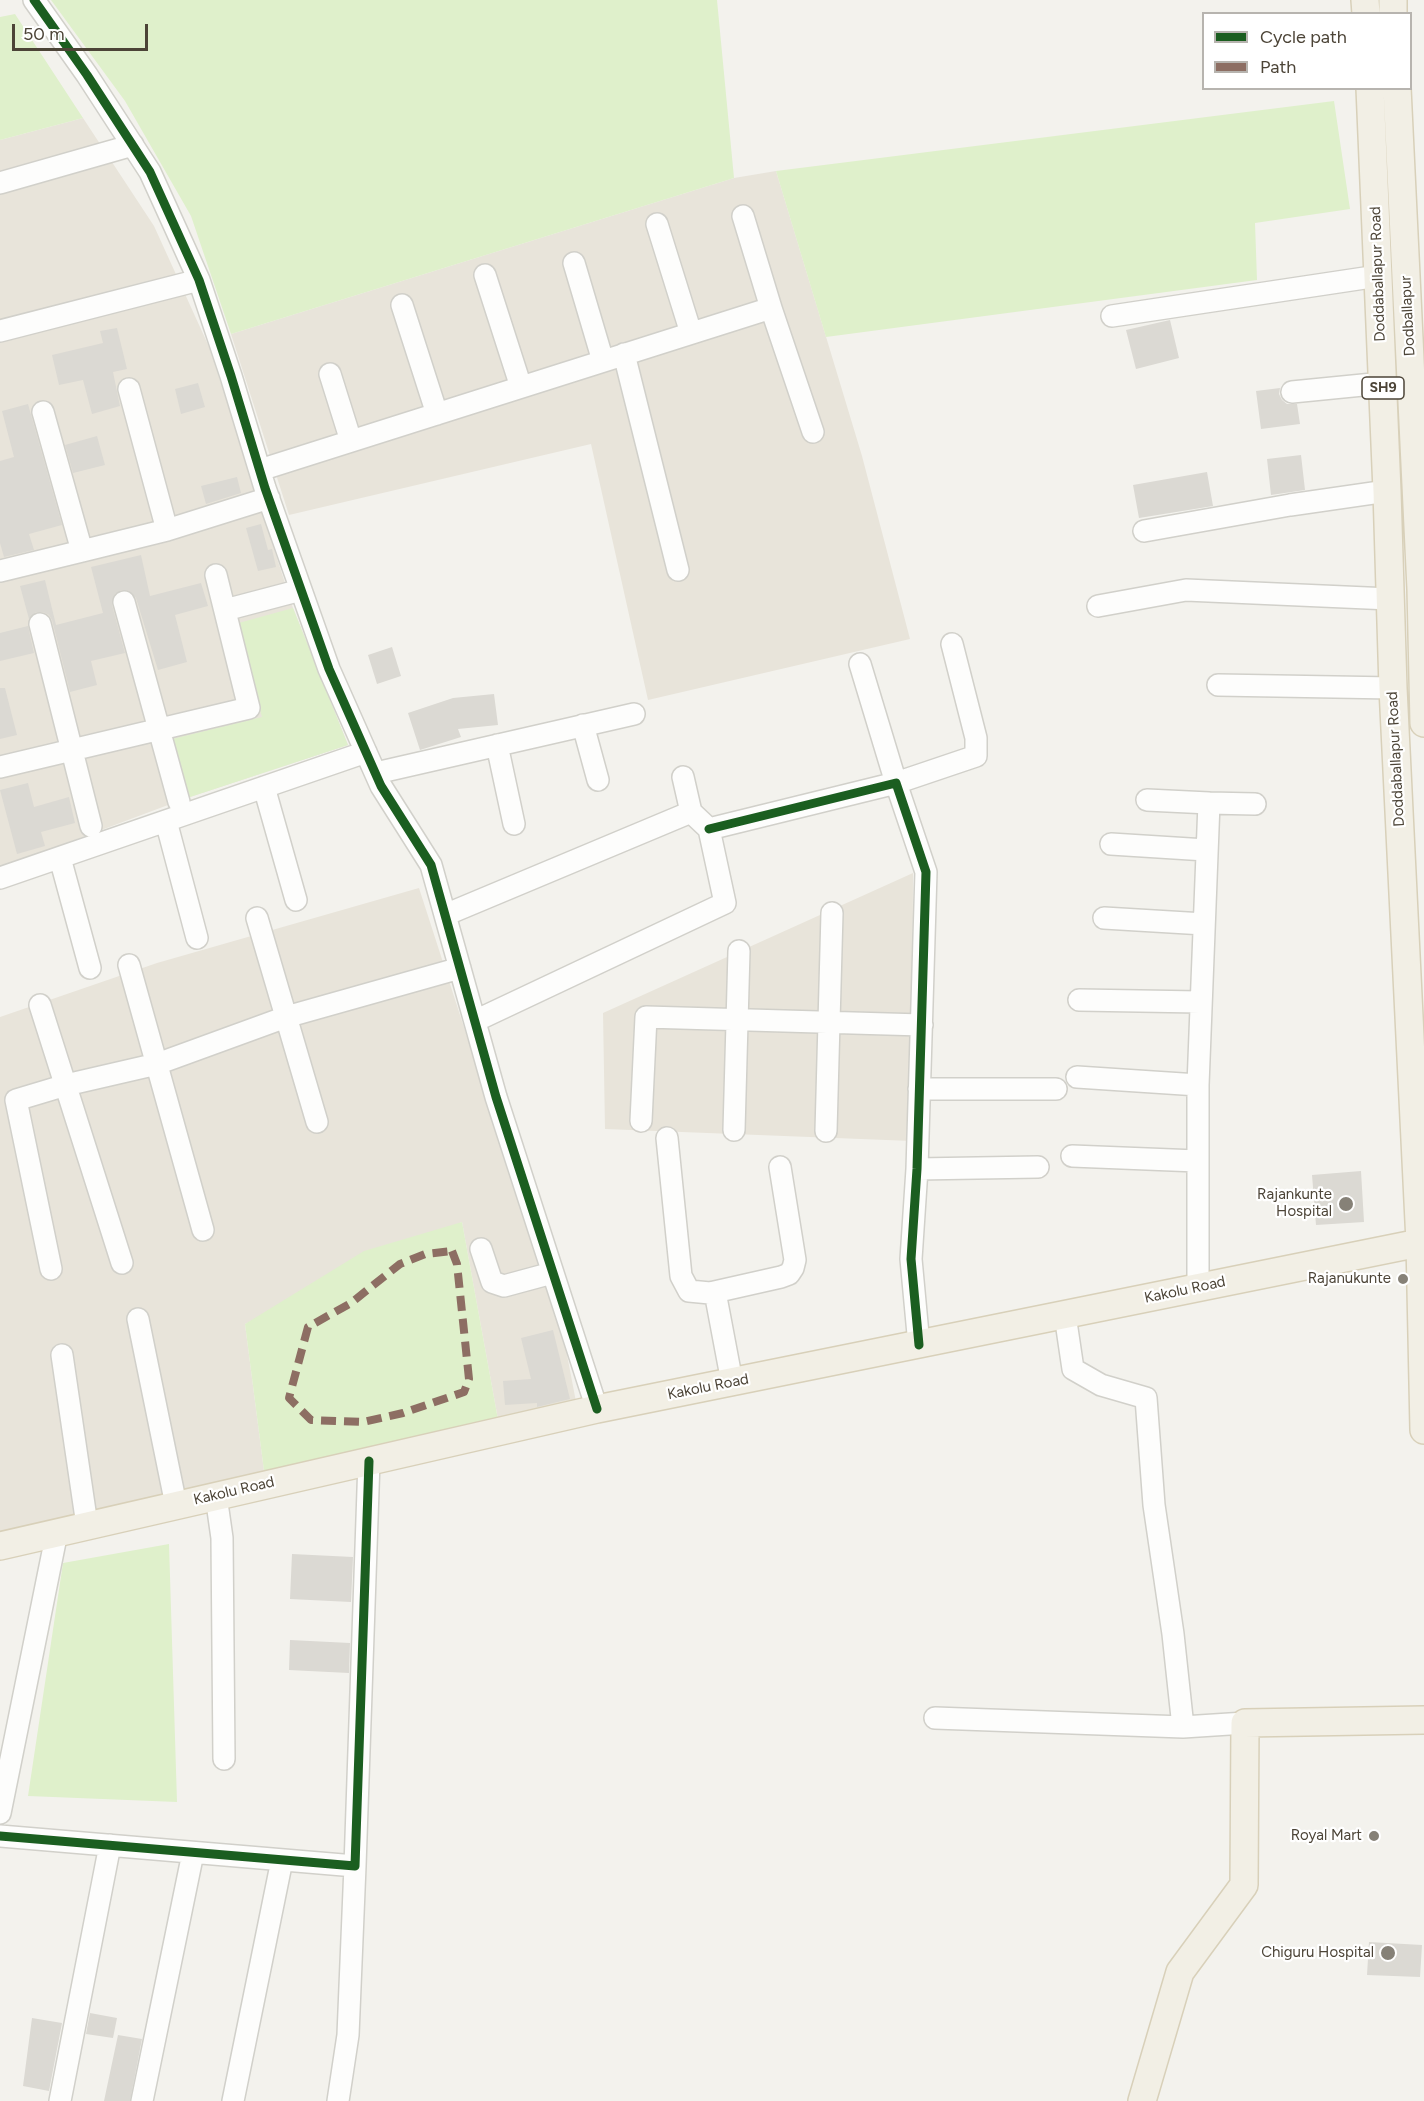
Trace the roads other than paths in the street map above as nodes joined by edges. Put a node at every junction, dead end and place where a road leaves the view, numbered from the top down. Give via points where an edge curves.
1 (34, 0) edge
2 (1370, 90) edge
3 (1397, 90) edge
4 (133, 145) junction
5 (0, 183) edge
6 (743, 216) dead end
7 (657, 224) dead end
8 (574, 263) dead end
9 (485, 275) dead end
10 (1378, 276) junction
11 (199, 280) junction
12 (402, 304) dead end
13 (771, 308) junction
14 (1112, 316) dead end
15 (0, 331) edge
16 (691, 333) junction
17 (624, 354) junction
18 (603, 361) junction
19 (330, 374) dead end
20 (1383, 383) junction
21 (521, 387) junction
22 (129, 389) dead end
23 (1292, 392) dead end
24 (43, 412) dead end
25 (437, 414) junction
26 (813, 432) dead end
27 (351, 441) junction
28 (260, 470) junction
29 (1387, 491) junction
30 (269, 498) junction
31 (1421, 516) edge
32 (167, 530) junction
33 (1144, 531) dead end
34 (82, 551) junction
35 (678, 570) dead end
36 (0, 571) edge
37 (216, 575) dead end
38 (1422, 589) edge
39 (301, 590) junction
40 (1390, 591) junction
41 (124, 602) dead end
42 (1098, 606) dead end
43 (225, 610) junction
44 (40, 624) dead end
45 (952, 644) dead end
46 (860, 664) dead end
47 (1218, 685) dead end
48 (1423, 687) edge
49 (1393, 688) junction
50 (634, 714) dead end
51 (1424, 723) edge
52 (583, 726) junction
53 (159, 729) junction
54 (497, 745) junction
55 (72, 750) junction
56 (366, 752) junction
57 (0, 767) edge
58 (376, 773) junction
59 (684, 777) dead end
60 (598, 780) dead end
61 (896, 783) junction
62 (264, 787) junction
63 (1147, 800) dead end
64 (179, 802) dead end
65 (1209, 803) junction
66 (1255, 804) dead end
67 (691, 812) junction
68 (166, 821) junction
69 (514, 824) dead end
70 (91, 826) dead end
71 (709, 829) junction
72 (1111, 844) dead end
73 (1206, 850) junction
74 (60, 858) junction
75 (0, 878) edge
76 (296, 900) dead end
77 (832, 913) dead end
78 (445, 915) junction
79 (257, 918) dead end
80 (1104, 918) dead end
81 (1204, 924) junction
82 (197, 938) dead end
83 (739, 951) dead end
84 (129, 965) dead end
85 (90, 968) dead end
86 (460, 968) junction
87 (1079, 1000) dead end
88 (1200, 1002) junction
89 (40, 1005) dead end
90 (286, 1017) junction
91 (738, 1020) junction
92 (475, 1022) junction
93 (829, 1022) junction
94 (922, 1025) junction
95 (157, 1064) junction
96 (1077, 1077) dead end
97 (66, 1085) junction
98 (1198, 1085) junction
99 (920, 1089) junction
100 (1056, 1089) dead end
101 (641, 1121) dead end
102 (317, 1122) dead end
103 (734, 1130) dead end
104 (826, 1131) dead end
105 (667, 1138) dead end
106 (1072, 1156) dead end
107 (1197, 1161) junction
108 (780, 1167) dead end
109 (1038, 1167) dead end
110 (917, 1169) junction
111 (203, 1230) dead end
112 (1422, 1242) edge
113 (481, 1249) dead end
114 (122, 1263) dead end
115 (51, 1269) dead end
116 (552, 1273) junction
117 (1198, 1287) junction
118 (715, 1292) junction
119 (1065, 1315) junction
120 (138, 1319) dead end
121 (919, 1344) junction
122 (62, 1354) dead end
123 (732, 1382) junction
124 (1423, 1394) edge
125 (597, 1409) junction
126 (1424, 1430) edge
127 (369, 1461) junction
128 (216, 1496) junction
129 (176, 1505) junction
130 (87, 1525) junction
131 (57, 1532) junction
132 (0, 1546) edge
133 (935, 1718) dead end
134 (1424, 1720) edge
135 (1245, 1723) junction
136 (1183, 1727) junction
137 (224, 1759) dead end
138 (0, 1813) edge
139 (0, 1836) edge
140 (110, 1845) junction
141 (192, 1852) junction
142 (282, 1860) junction
143 (355, 1866) junction
144 (60, 2101) edge
145 (142, 2101) edge
146 (232, 2101) edge
147 (338, 2101) edge
148 (1142, 2101) edge

1 - 4 street
2 - 10 main road, Doddaballapur Road / SH9
3 - 31 main road, Dodballapur / SH9
4 - 5 street
4 - 11 street via 150,172
6 - 13 street
7 - 16 street
8 - 18 street
9 - 21 street
10 - 14 street
10 - 20 main road, Doddaballapur Road / SH9
11 - 15 street
11 - 28 street
12 - 25 street
13 - 16 street
13 - 26 street
16 - 17 street
17 - 18 street
17 - 35 street
18 - 21 street
19 - 27 street
20 - 23 street
20 - 29 main road, Doddaballapur Road / SH9
21 - 25 street
22 - 32 street
24 - 34 street
25 - 27 street
27 - 28 street
28 - 30 street
29 - 33 street
29 - 40 main road, Doddaballapur Road / SH9
30 - 32 street
30 - 39 street
31 - 38 main road, Dodballapur / SH9
32 - 34 street
34 - 36 street
37 - 43 street
38 - 40 main road
38 - 48 main road, Dodballapur / SH9
39 - 43 street
39 - 56 street via 329,669
40 - 42 street via 1186,590
40 - 49 main road, Doddaballapur Road / SH9
41 - 53 street
43 - 53 street via 249,708
44 - 55 street
45 - 61 street via 976,738 976,756
46 - 61 street
47 - 49 street
48 - 49 main road
48 - 51 main road, Dodballapur / SH9
49 - 112 main road, Doddaballapur Road / SH9
50 - 52 street
52 - 54 street
52 - 60 street
53 - 55 street
53 - 64 street
54 - 58 street
54 - 69 street
55 - 57 street
55 - 70 street
56 - 58 street
56 - 62 street
58 - 78 street via 430,865
59 - 67 street
61 - 71 street
61 - 94 street via 926,872
62 - 68 street
62 - 76 street
63 - 65 street
65 - 66 street
65 - 73 street
67 - 71 street
67 - 78 street
68 - 74 street
68 - 82 street
71 - 92 street via 724,903
72 - 73 street
73 - 81 street
74 - 75 street
74 - 85 street
77 - 93 street
78 - 86 street
79 - 90 street
80 - 81 street
81 - 88 street
83 - 91 street
84 - 95 street
86 - 90 street
86 - 92 street
87 - 88 street
88 - 98 street
89 - 97 street
90 - 95 street
90 - 102 street
91 - 93 street
91 - 101 street via 646,1017
91 - 103 street
92 - 116 street
93 - 94 street
93 - 104 street
94 - 99 street
95 - 97 street
95 - 111 street
96 - 98 street
97 - 114 street
97 - 115 street via 16,1100
98 - 107 street
99 - 100 street
99 - 110 street
105 - 118 street via 681,1276 689,1291
106 - 107 street
107 - 117 street
108 - 118 street via 795,1260 793,1268 781,1278
109 - 110 street
110 - 121 street via 911,1259
112 - 117 main road, Kakolu Road
112 - 124 main road, Doddaballapur Road / SH9
113 - 116 street via 492,1282 504,1286
116 - 125 street
117 - 119 main road, Kakolu Road
118 - 123 street
119 - 121 main road, Kakolu Road
119 - 136 street via 1073,1369 1101,1385 1146,1398 1154,1505
120 - 129 street
121 - 123 main road, Kakolu Road
122 - 130 street
123 - 125 main road, Kakolu Road
124 - 126 main road, Doddaballapur Road / SH9
125 - 127 main road, Kakolu Road
127 - 128 main road, Kakolu Road
127 - 143 street
128 - 129 main road, Kakolu Road
128 - 137 street via 222,1538
129 - 130 main road, Kakolu Road
130 - 131 main road, Kakolu Road
131 - 132 main road, Kakolu Road
131 - 138 street
133 - 136 street
134 - 135 main road
135 - 136 street
135 - 148 main road via 1244,1885 1179,1972
139 - 140 street
140 - 141 street
140 - 144 street
141 - 142 street
141 - 145 street
142 - 143 street
142 - 146 street
143 - 147 street via 348,2035

